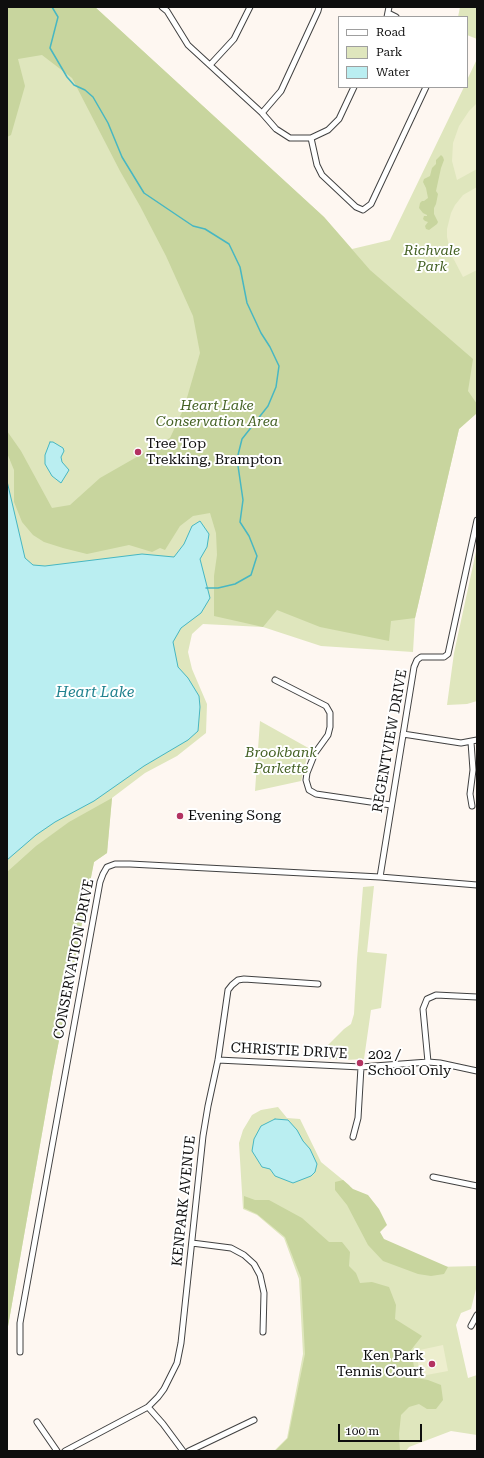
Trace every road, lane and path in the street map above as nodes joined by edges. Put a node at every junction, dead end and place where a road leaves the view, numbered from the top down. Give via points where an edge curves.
1 (162, 7) edge
2 (250, 7) edge
3 (319, 7) edge
4 (389, 7) edge
5 (388, 15) edge
6 (210, 65) junction
7 (354, 88) edge
8 (426, 88) edge
9 (262, 113) junction
10 (312, 138) junction
11 (477, 520) edge
12 (275, 680) dead end
13 (403, 734) junction
14 (477, 740) edge
15 (471, 742) junction
16 (391, 805) junction
17 (472, 806) dead end
18 (380, 877) junction
19 (477, 885) edge
20 (318, 984) dead end
21 (477, 997) edge
22 (218, 1060) junction
23 (428, 1062) junction
24 (361, 1067) junction
25 (477, 1071) edge
26 (353, 1137) dead end
27 (433, 1177) dead end
28 (477, 1186) edge
29 (192, 1243) junction
30 (477, 1315) edge
31 (471, 1326) dead end
32 (263, 1332) dead end
33 (20, 1352) dead end
34 (148, 1407) junction
35 (254, 1420) dead end
36 (37, 1422) dead end
37 (57, 1451) edge
38 (65, 1451) edge
39 (183, 1451) edge
40 (189, 1451) edge

1 - 6 street via 184,40
2 - 6 street via 234,39
3 - 9 street via 281,91
4 - 5 street
6 - 9 street
7 - 10 street via 342,114 333,126
8 - 10 street via 368,208 363,210 356,207 322,175 317,165
9 - 10 street via 286,136 295,139
11 - 13 street, REGENTVIEW DRIVE via 448,654 444,658 426,656 417,660
12 - 16 street via 326,706 330,714 328,735 314,753 307,773 308,790 316,794
13 - 15 street via 461,743
13 - 16 street, REGENTVIEW DRIVE
14 - 15 street
15 - 17 street
16 - 18 street, REGENTVIEW DRIVE
18 - 19 street, CONSERVATION DRIVE
18 - 33 street, CONSERVATION DRIVE via 130,864 107,867 100,882 20,1323
20 - 22 street, KENPARK AVENUE via 244,978 238,980 228,990
21 - 23 street via 436,995 427,999 423,1009
22 - 24 street, CHRISTIE DRIVE
22 - 29 street, KENPARK AVENUE via 203,1136
23 - 24 street, CHRISTIE DRIVE
23 - 25 street, CHRISTIE DRIVE
24 - 26 street via 358,1118
27 - 28 street
29 - 32 street via 231,1248 254,1264 260,1275 264,1293
29 - 34 street, KENPARK AVENUE via 177,1363 164,1389
30 - 31 street
34 - 38 street, KENPARK AVENUE
34 - 39 street
35 - 40 street
36 - 37 street

